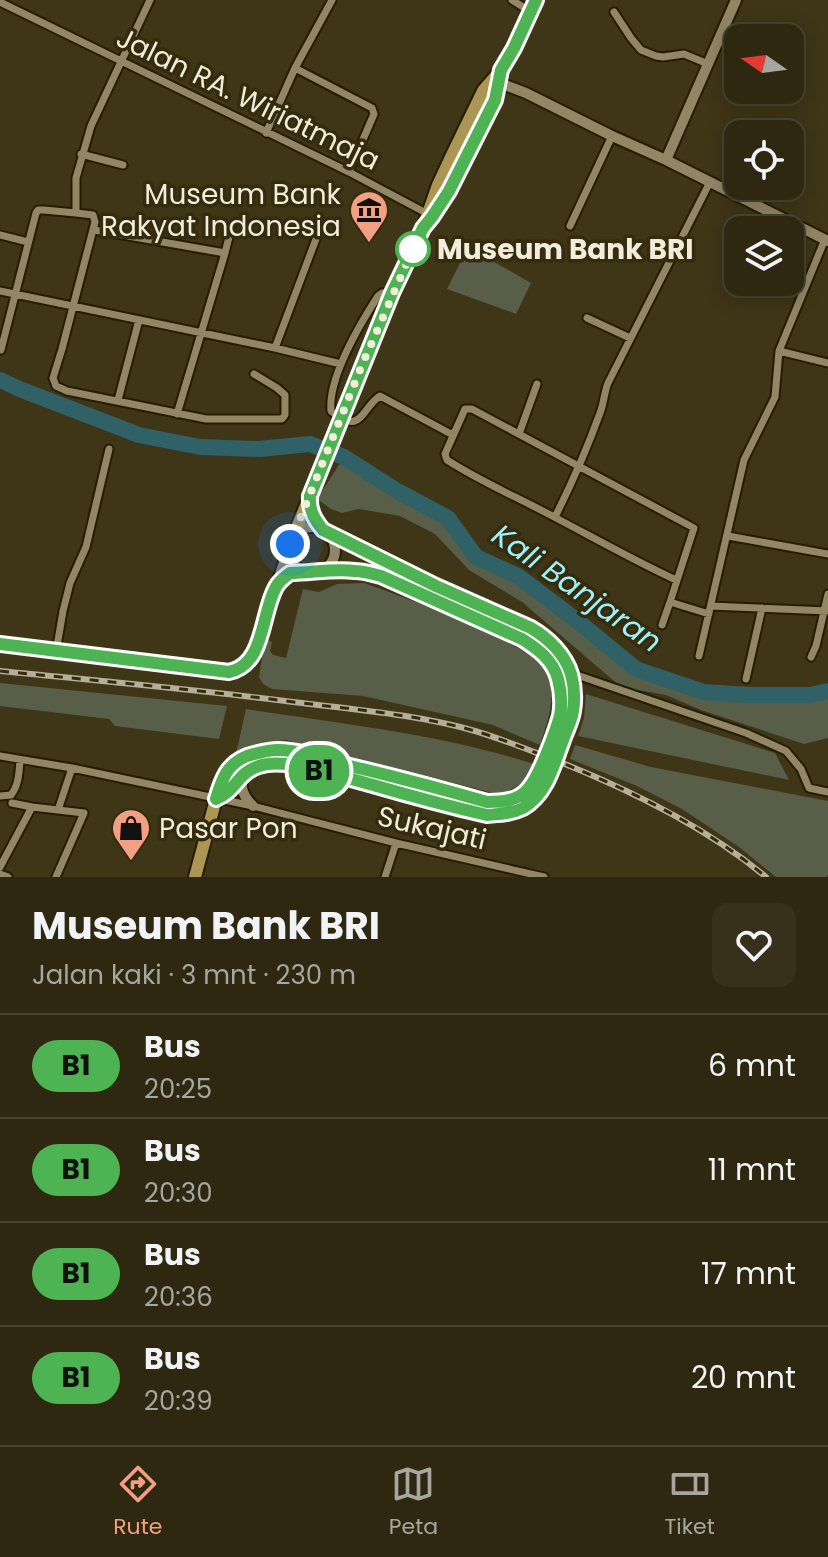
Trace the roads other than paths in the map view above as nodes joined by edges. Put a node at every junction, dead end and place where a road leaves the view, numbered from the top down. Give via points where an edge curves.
1 (150, 0) edge
2 (332, 0) edge
3 (512, 0) edge
4 (736, 0) edge
5 (0, 2) edge
6 (534, 6) edge
7 (614, 12) dead end
8 (120, 62) junction
9 (708, 64) junction
10 (295, 68) junction
11 (497, 77) junction
12 (266, 133) junction
13 (612, 136) junction
14 (81, 154) junction
15 (666, 160) junction
16 (123, 165) dead end
17 (349, 172) junction
18 (710, 182) junction
19 (76, 213) junction
20 (430, 215) junction
21 (232, 225) dead end
22 (570, 226) dead end
23 (94, 230) junction
24 (0, 235) edge
25 (316, 239) dead end
26 (826, 240) edge
27 (28, 242) junction
28 (225, 253) junction
29 (0, 291) edge
30 (392, 293) junction
31 (14, 294) junction
32 (73, 306) junction
33 (587, 318) dead end
34 (139, 320) junction
35 (201, 333) junction
36 (630, 338) junction
37 (275, 348) junction
38 (1, 350) edge
39 (779, 351) junction
40 (828, 363) edge
41 (341, 364) junction
42 (254, 374) dead end
43 (537, 384) dead end
44 (118, 400) junction
45 (177, 414) junction
46 (519, 434) junction
47 (453, 435) junction
48 (109, 449) dead end
49 (579, 468) junction
50 (310, 496) junction
51 (555, 517) junction
52 (323, 530) junction
53 (728, 536) junction
54 (290, 544) junction
55 (828, 554) edge
56 (312, 573) junction
57 (676, 580) junction
58 (276, 587) junction
59 (828, 594) edge
60 (670, 602) junction
61 (762, 608) junction
62 (710, 610) junction
63 (826, 611) edge
64 (662, 625) dead end
65 (0, 644) edge
66 (56, 652) junction
67 (699, 656) dead end
68 (811, 657) dead end
69 (571, 673) junction
70 (746, 679) dead end
71 (0, 756) edge
72 (20, 760) junction
73 (72, 768) junction
74 (538, 772) tunnel mouth
75 (243, 774) junction
76 (550, 775) tunnel mouth
77 (828, 792) edge
78 (0, 796) edge
79 (216, 799) junction
80 (12, 803) dead end
81 (253, 806) junction
82 (32, 807) junction
83 (58, 810) junction
84 (396, 843) junction
85 (0, 867) edge
86 (0, 874) edge
87 (8, 877) edge
88 (56, 877) edge
89 (195, 877) edge
90 (385, 877) edge
91 (544, 877) edge

1 - 8 street
2 - 10 street
3 - 6 street
4 - 9 main road
5 - 8 street, Jalan RA. Wiriatmaja
6 - 11 main road
7 - 9 street via 641,50 656,56 684,54
8 - 12 street, Jalan RA. Wiriatmaja
8 - 14 street
9 - 15 main road
10 - 12 street
10 - 17 street via 374,110
11 - 13 main road
11 - 20 main road via 483,91 438,185
12 - 17 street, Jalan RA. Wiriatmaja
13 - 15 main road
13 - 22 street
14 - 16 street
14 - 19 street
15 - 18 main road
17 - 20 street, Jalan RA. Wiriatmaja
18 - 26 main road
18 - 36 street
19 - 23 street via 93,215
19 - 27 street via 38,210
20 - 30 main road
21 - 28 street
23 - 28 street
23 - 32 street
24 - 27 street
25 - 37 street
26 - 39 street
27 - 31 street
28 - 35 street
29 - 31 street
30 - 41 street via 378,296
30 - 50 main road, bridge
31 - 32 street
31 - 38 street
32 - 34 street
32 - 44 street via 54,383 61,389
33 - 36 street
34 - 35 street
34 - 44 street
35 - 37 street
35 - 45 street
36 - 49 street
37 - 41 street
39 - 40 street
39 - 53 street via 775,397 744,460
41 - 47 street via 330,403 337,416 361,419 380,396
42 - 45 street via 285,395 282,419
43 - 46 street
44 - 45 street
46 - 47 street via 467,408
46 - 49 street
47 - 51 street via 447,460
48 - 66 street
49 - 51 street
49 - 57 street via 694,528
50 - 52 main road via 312,513
50 - 54 main road
51 - 57 street
52 - 54 main road via 303,529
52 - 56 main road via 333,541 335,556 327,568
52 - 69 main road via 531,628 551,643
53 - 55 street
53 - 62 street
54 - 56 main road via 292,562
54 - 58 main road
56 - 58 main road via 290,573
56 - 69 main road via 348,570 381,576 539,650 558,677 561,692 554,746 573,712
57 - 60 street
58 - 66 main road via 253,656 240,670
59 - 63 street
60 - 62 street
60 - 64 street
61 - 62 street
61 - 63 street
61 - 70 street
62 - 67 street
63 - 68 street
65 - 66 main road
69 - 77 street via 786,751 809,788
71 - 72 street, Sukajati
72 - 73 street, Sukajati
72 - 78 street via 14,793
73 - 79 street, Sukajati
73 - 83 street
74 - 79 main road via 527,791 507,802 487,802 279,750 245,757 227,769
75 - 76 main road via 276,762 487,815 523,808
75 - 79 main road via 232,790
75 - 81 main road via 242,791
79 - 81 street, Sukajati
79 - 89 main road
80 - 82 street
81 - 84 street, Sukajati
82 - 83 street
82 - 85 street
83 - 88 street via 84,813
84 - 90 street
84 - 91 street, Sukajati
86 - 87 street

